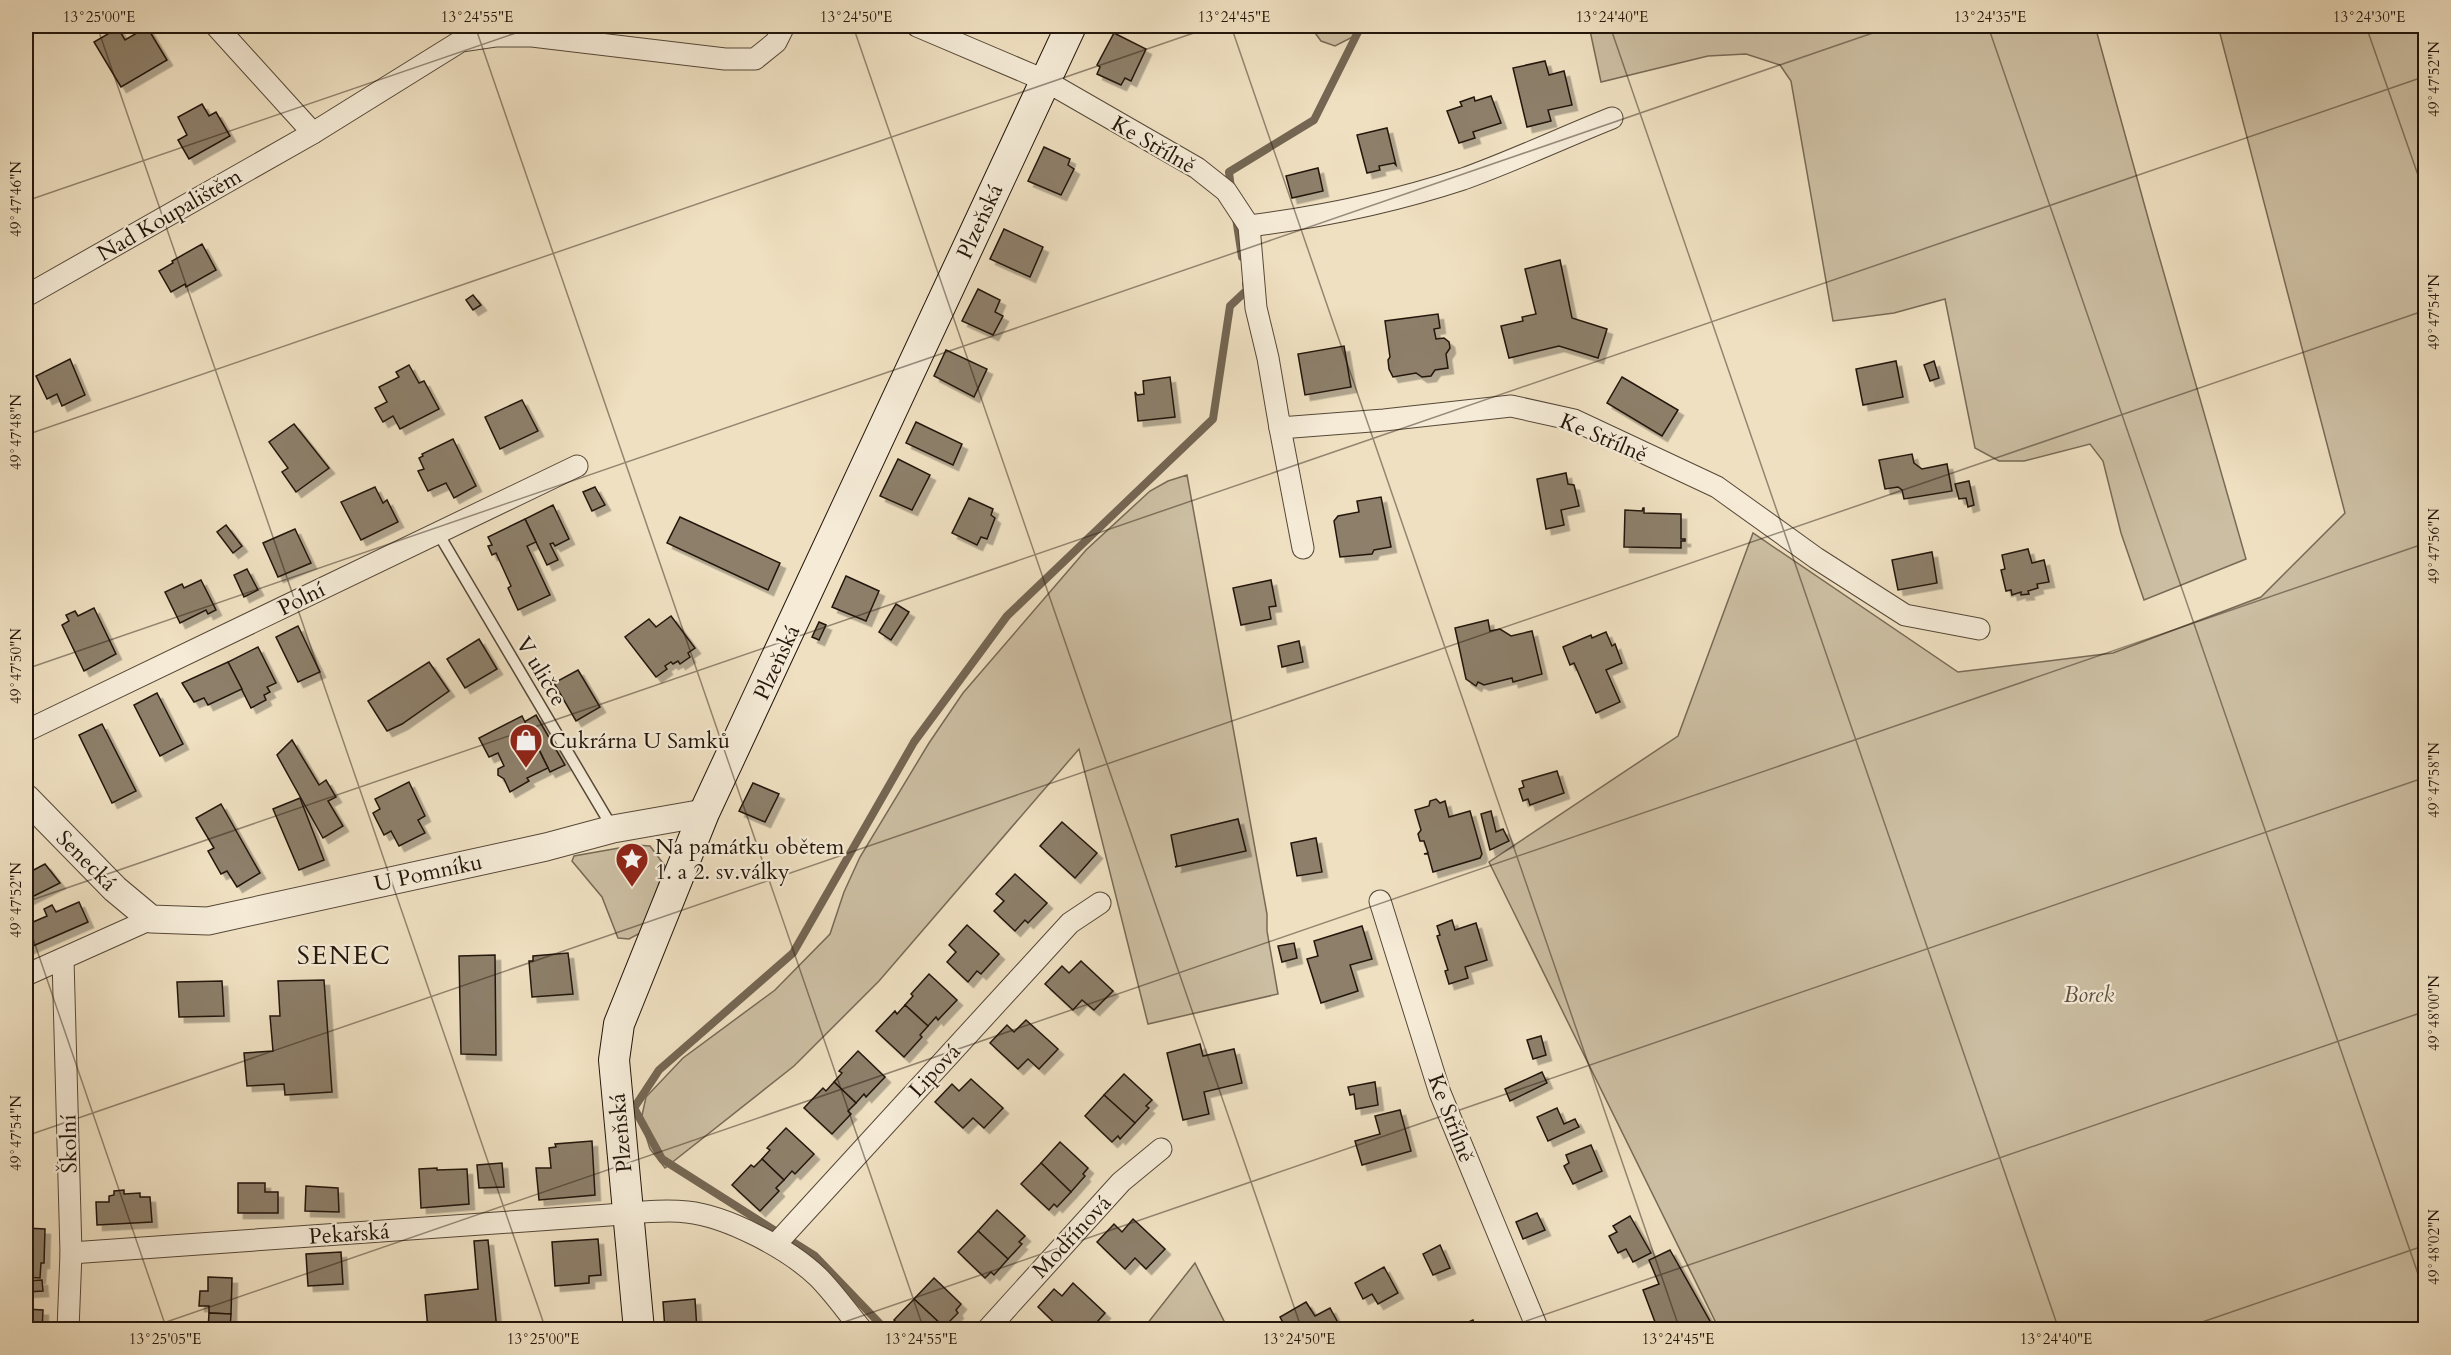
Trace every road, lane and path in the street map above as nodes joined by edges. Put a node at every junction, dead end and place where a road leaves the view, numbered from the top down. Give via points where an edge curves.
1 (216, 26) edge
2 (784, 26) edge
3 (917, 26) edge
4 (1071, 26) edge
5 (1044, 80) junction
6 (1611, 118) dead end
7 (313, 133) junction
8 (1249, 226) junction
9 (26, 296) edge
10 (1281, 428) junction
11 (577, 466) dead end
12 (438, 533) junction
13 (1303, 548) dead end
14 (1979, 629) dead end
15 (26, 731) edge
16 (26, 798) edge
17 (704, 813) junction
18 (613, 829) junction
19 (1380, 900) dead end
20 (1100, 903) dead end
21 (151, 919) junction
22 (63, 959) junction
23 (26, 975) edge
24 (1161, 1149) dead end
25 (628, 1214) junction
26 (775, 1245) junction
27 (71, 1253) junction
28 (68, 1329) edge
29 (639, 1329) edge
30 (862, 1329) edge
31 (987, 1329) edge
32 (1538, 1329) edge

1 - 7 street
2 - 7 street, Nad Koupalištěm via 776,42 755,59 725,59 532,36 460,41
3 - 5 street
4 - 5 main road, Plzeňská
5 - 8 street, Ke Střílně via 1197,168 1226,191
5 - 17 main road, Plzeňská
6 - 8 street via 1464,178 1382,203
7 - 9 street, Nad Koupalištěm
8 - 10 street, Ke Střílně via 1256,308
10 - 13 street
10 - 14 street, Ke Střílně via 1512,406 1574,420 1717,487 1905,615
11 - 12 street, Polní
12 - 15 street, Polní
12 - 18 lane, V uličce
16 - 21 street, Senecká via 115,889
17 - 18 street, U Pomníku
17 - 25 main road, Plzeňská via 619,1024 614,1060
18 - 21 street, U Pomníku via 208,921
19 - 32 street, Ke Střílně via 1440,1093
20 - 26 street, Lipová via 1070,923
21 - 22 street
22 - 23 street
22 - 27 street, Školní
24 - 31 street, Modřínová via 1121,1182
25 - 26 street via 701,1213
25 - 27 street, Pekařská
25 - 29 main road, Plzeňská
26 - 30 street via 816,1275
27 - 28 street, Školní

